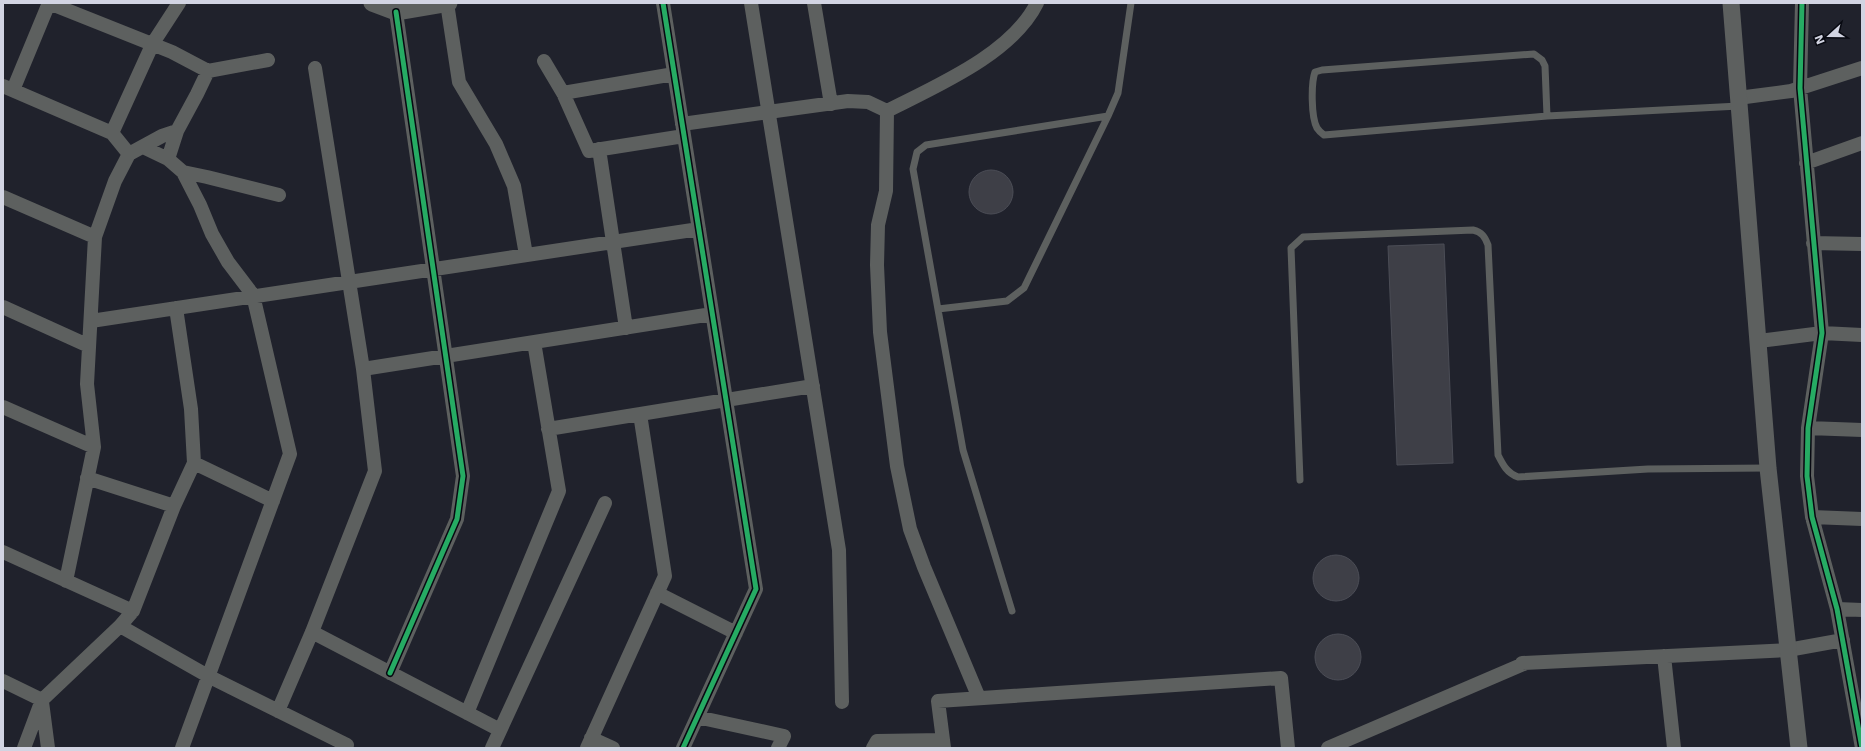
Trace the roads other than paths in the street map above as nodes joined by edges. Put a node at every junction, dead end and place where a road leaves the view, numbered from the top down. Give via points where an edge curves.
1 (49, 3) edge
2 (179, 3) edge
3 (372, 3) edge
4 (448, 3) edge
5 (663, 3) edge
6 (751, 3) edge
7 (814, 3) edge
8 (1037, 3) edge
9 (1131, 3) edge
10 (1730, 3) edge
11 (1802, 3) edge
12 (396, 12) junction
13 (153, 44) junction
14 (268, 60) dead end
15 (544, 61) dead end
16 (315, 68) dead end
17 (1862, 68) edge
18 (208, 72) junction
19 (674, 74) junction
20 (8, 88) edge
21 (1800, 88) junction
22 (563, 93) junction
23 (1739, 102) junction
24 (831, 104) junction
25 (887, 111) junction
26 (769, 112) junction
27 (1108, 116) junction
28 (1547, 116) junction
29 (683, 130) junction
30 (177, 131) junction
31 (112, 133) junction
32 (1862, 143) edge
33 (142, 147) junction
34 (599, 150) junction
35 (129, 154) junction
36 (168, 159) junction
37 (1806, 164) junction
38 (183, 172) junction
39 (279, 195) dead end
40 (3, 197) edge
41 (699, 229) junction
42 (94, 237) junction
43 (613, 242) junction
44 (1813, 243) junction
45 (1862, 244) edge
46 (526, 255) junction
47 (433, 268) junction
48 (349, 281) junction
49 (252, 296) junction
50 (3, 307) edge
51 (176, 308) junction
52 (938, 309) junction
53 (712, 314) junction
54 (91, 321) junction
55 (626, 328) junction
56 (1822, 333) junction
57 (1862, 335) edge
58 (1759, 341) junction
59 (534, 342) junction
60 (89, 346) junction
61 (446, 356) junction
62 (363, 369) junction
63 (813, 386) junction
64 (726, 400) junction
65 (3, 407) edge
66 (640, 414) junction
67 (1808, 428) junction
68 (548, 429) junction
69 (1862, 430) edge
70 (94, 448) junction
71 (194, 463) junction
72 (1768, 468) junction
73 (88, 478) junction
74 (1300, 480) dead end
75 (273, 501) junction
76 (605, 503) dead end
77 (174, 506) junction
78 (1812, 517) junction
79 (1862, 519) edge
80 (3, 552) edge
81 (66, 581) junction
82 (657, 593) junction
83 (1836, 609) junction
84 (1862, 610) edge
85 (133, 611) junction
86 (1012, 611) dead end
87 (120, 626) junction
88 (312, 632) junction
89 (736, 633) junction
90 (1843, 640) junction
91 (1788, 650) junction
92 (1664, 656) junction
93 (390, 673) junction
94 (208, 676) junction
95 (3, 681) edge
96 (979, 698) junction
97 (42, 700) junction
98 (842, 702) dead end
99 (278, 711) junction
100 (467, 713) junction
101 (697, 717) junction
102 (500, 730) junction
103 (589, 743) edge
104 (943, 744) edge
105 (24, 748) edge
106 (48, 748) edge
107 (182, 748) edge
108 (345, 748) edge
109 (492, 748) edge
110 (613, 748) edge
111 (683, 748) edge
112 (778, 748) edge
113 (873, 748) edge
114 (1288, 748) edge
115 (1328, 748) edge
116 (1674, 748) edge
117 (1799, 748) edge
118 (1862, 748) edge

1 - 13 street
1 - 20 street
2 - 13 street
3 - 12 street
4 - 12 street
4 - 46 street via 459,82 496,144 514,186
5 - 19 street
6 - 26 street
7 - 24 street
8 - 25 street via 1030,16 1004,44 950,79
9 - 27 lane via 1118,93
10 - 23 street
11 - 21 street
12 - 47 street
13 - 18 street
13 - 31 street
14 - 18 street
15 - 22 street
16 - 48 street
17 - 21 street
18 - 30 street
19 - 22 street
19 - 29 street
20 - 31 street
21 - 23 street
21 - 37 street
22 - 34 street via 589,151
23 - 28 lane
23 - 58 street
24 - 25 street via 868,102
24 - 26 street
25 - 96 street via 886,191 878,225 878,272 880,332 897,466 910,529
26 - 29 street
26 - 63 street
27 - 52 lane via 1024,288 1007,301
27 - 52 lane via 926,145 917,152 912,169
28 - 28 lane via 1546,66 1534,54 1322,70 1315,72 1312,80 1314,122 1324,135
29 - 34 street
29 - 41 street
30 - 33 street
30 - 36 street
31 - 35 street
32 - 37 street
33 - 35 street
33 - 36 street
34 - 43 street
35 - 42 street via 115,181
36 - 38 street
37 - 44 street
38 - 39 street
38 - 49 street via 215,240
40 - 42 street
41 - 43 street
41 - 53 street
42 - 54 street
43 - 46 street
43 - 55 street
44 - 45 street
44 - 56 street
46 - 47 street
47 - 48 street
47 - 61 street
48 - 49 street
48 - 62 street
49 - 51 street
49 - 75 street via 290,454
50 - 60 street
51 - 54 street
51 - 71 street via 191,409
52 - 86 lane via 963,450
53 - 55 street
53 - 64 street
54 - 60 street
55 - 59 street
56 - 57 street
56 - 58 street
56 - 67 street
58 - 72 street
59 - 61 street
59 - 68 street
60 - 70 street via 87,384
61 - 62 street
61 - 93 street via 463,476 457,519
62 - 88 street via 375,471
63 - 64 street
63 - 98 street via 839,550
64 - 66 street
64 - 89 street via 756,589
65 - 70 street
66 - 68 street
66 - 82 street via 665,576
67 - 69 street
67 - 78 street via 1807,476
68 - 100 street via 559,491
70 - 73 street
71 - 75 street
71 - 77 street
72 - 74 lane via 1648,469 1518,477 1511,475 1498,455 1488,245 1480,232 1473,230 1303,237 1291,248
72 - 91 street
73 - 77 street
73 - 81 street
75 - 94 street
76 - 102 street
77 - 85 street
78 - 79 street
78 - 83 street
80 - 81 street
81 - 85 street
82 - 89 street
82 - 103 street
83 - 84 street
83 - 90 street
85 - 87 street
87 - 94 street
87 - 97 street
88 - 93 street
88 - 99 street
89 - 101 street
90 - 91 street
90 - 118 street
91 - 92 street
91 - 117 street
92 - 115 street via 1524,663
92 - 116 street
93 - 100 street
94 - 99 street
94 - 107 street
95 - 97 street
96 - 104 street via 938,701
96 - 114 street via 1281,678
97 - 105 street
97 - 106 street
99 - 108 street via 347,744
100 - 102 street
101 - 111 street
101 - 112 street via 784,736
102 - 109 street
103 - 110 street
104 - 113 street via 877,740

